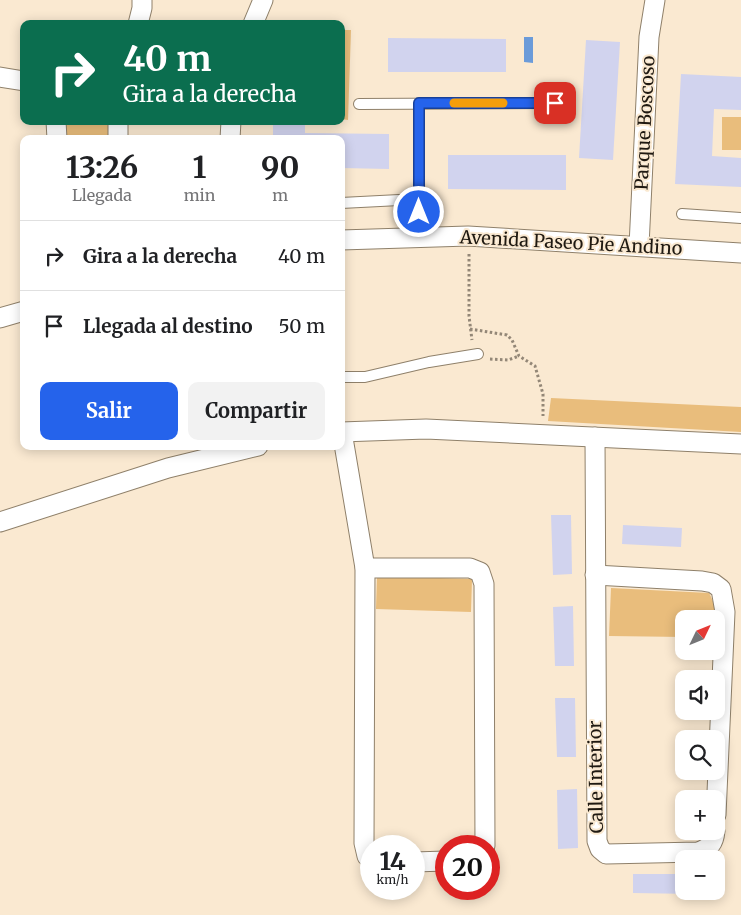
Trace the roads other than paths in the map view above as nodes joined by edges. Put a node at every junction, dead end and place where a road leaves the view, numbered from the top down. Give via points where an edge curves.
1 (142, 0) edge
2 (263, 0) edge
3 (655, 0) edge
4 (139, 20) edge
5 (255, 20) edge
6 (0, 77) edge
7 (20, 80) edge
8 (419, 103) junction
9 (555, 103) dead end
10 (359, 104) dead end
11 (419, 199) junction
12 (345, 203) edge
13 (682, 214) dead end
14 (741, 218) edge
15 (419, 238) junction
16 (345, 240) edge
17 (639, 246) junction
18 (741, 253) edge
19 (20, 312) edge
20 (0, 318) edge
21 (478, 354) dead end
22 (345, 377) edge
23 (345, 432) edge
24 (595, 438) junction
25 (741, 444) edge
26 (242, 450) edge
27 (345, 450) edge
28 (0, 522) edge
29 (365, 568) junction
30 (595, 575) junction
31 (717, 790) edge
32 (364, 835) edge
33 (485, 835) edge
34 (713, 840) edge

1 - 4 street
2 - 5 street
3 - 17 street, Parque Boscoso via 649,37
6 - 7 street
8 - 9 lane
8 - 10 lane
8 - 11 lane
11 - 12 lane
11 - 15 lane
13 - 14 lane
15 - 16 street, Avenida Paseo Pie Andino
15 - 17 street, Avenida Paseo Pie Andino via 468,236
17 - 18 street, Avenida Paseo Pie Andino
19 - 20 street
21 - 22 lane via 365,377
23 - 24 street via 426,429
24 - 25 street
24 - 30 street, Calle Interior
26 - 28 street via 168,468
27 - 29 street
29 - 32 street
29 - 33 street via 470,568 480,572 484,584
30 - 31 street via 702,581 722,589 725,612
30 - 34 street, Calle Interior via 596,832 600,849 614,855 698,852 706,850

